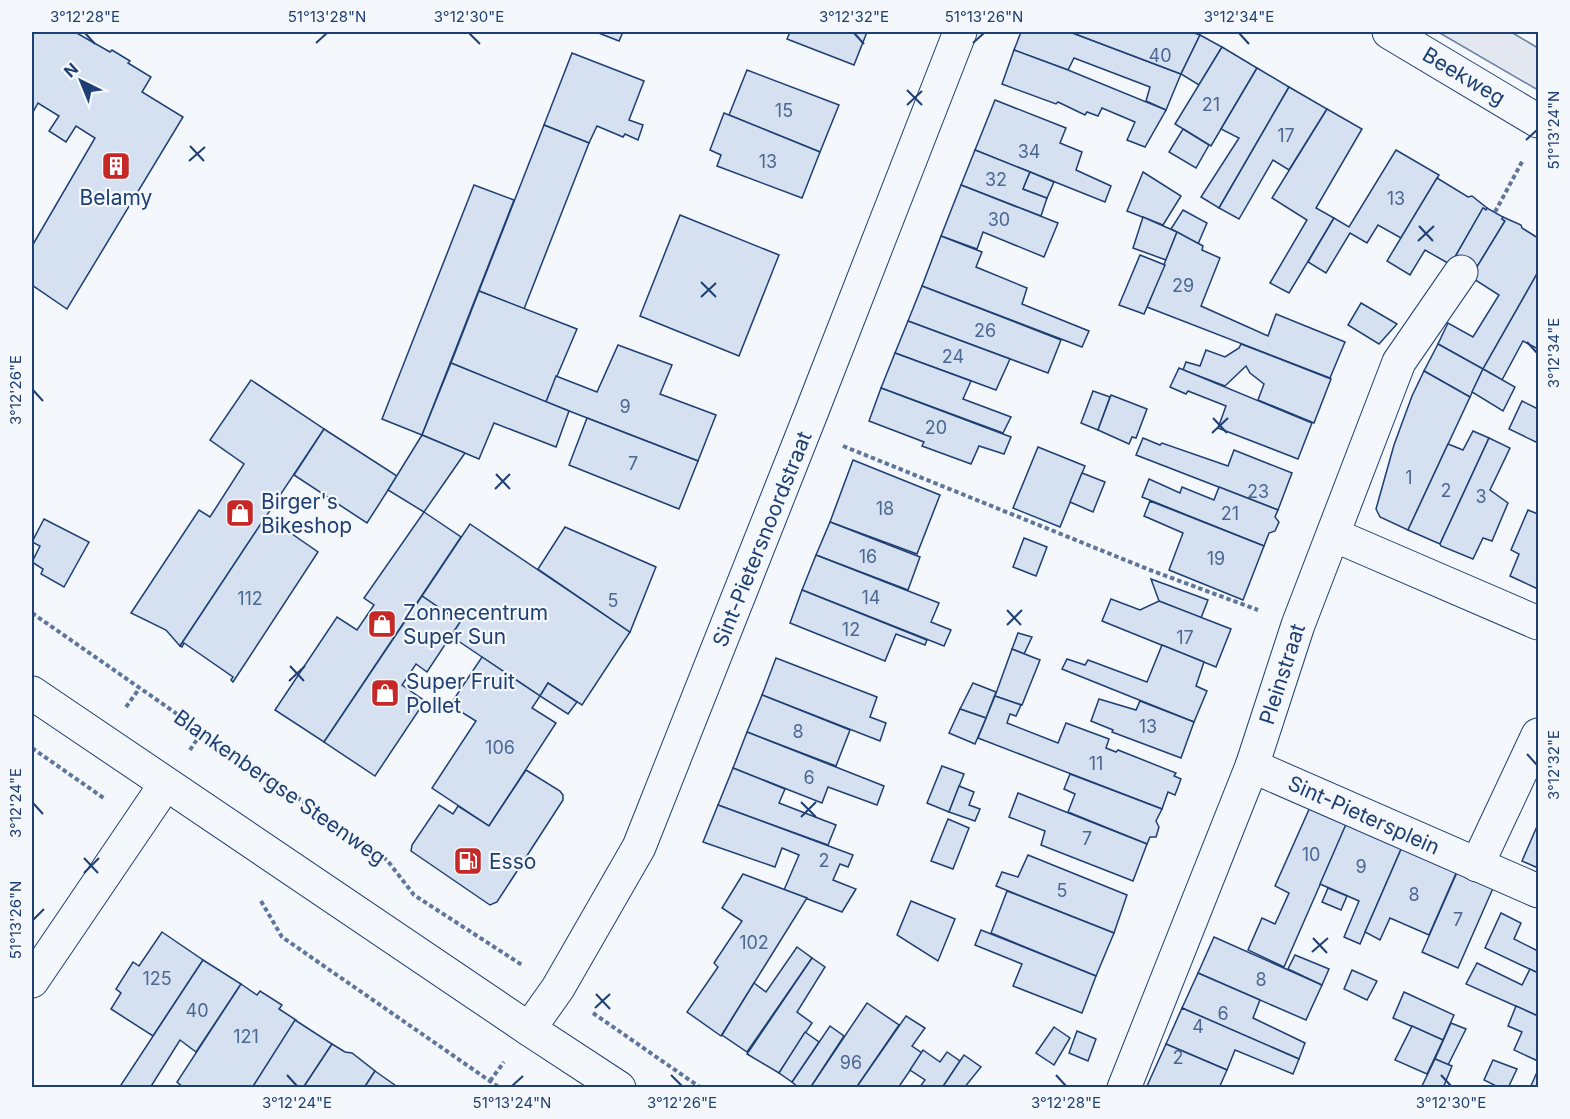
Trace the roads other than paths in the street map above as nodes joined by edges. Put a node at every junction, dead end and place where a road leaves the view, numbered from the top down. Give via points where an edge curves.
1 (960, 32) edge
2 (1389, 32) edge
3 (1539, 121) edge
4 (1461, 272) dead end
5 (1334, 535) junction
6 (1539, 623) edge
7 (32, 693) edge
8 (1539, 735) edge
9 (1252, 766) junction
10 (165, 784) junction
11 (1477, 864) junction
12 (1539, 891) edge
13 (32, 981) edge
14 (529, 1029) junction
15 (620, 1088) edge
16 (1124, 1088) edge

1 - 14 street, Sint-Pietersnoordstraat via 639,848 558,988
2 - 3 street, Beekweg
4 - 5 street, Pleinstraat via 1399,362
5 - 6 street
5 - 9 street, Pleinstraat via 1298,625
7 - 10 street
8 - 11 street
9 - 11 street, Sint-Pietersplein
9 - 16 street, Pleinstraat
10 - 13 street
10 - 14 street
11 - 12 street, Sint-Pietersplein
14 - 15 street

